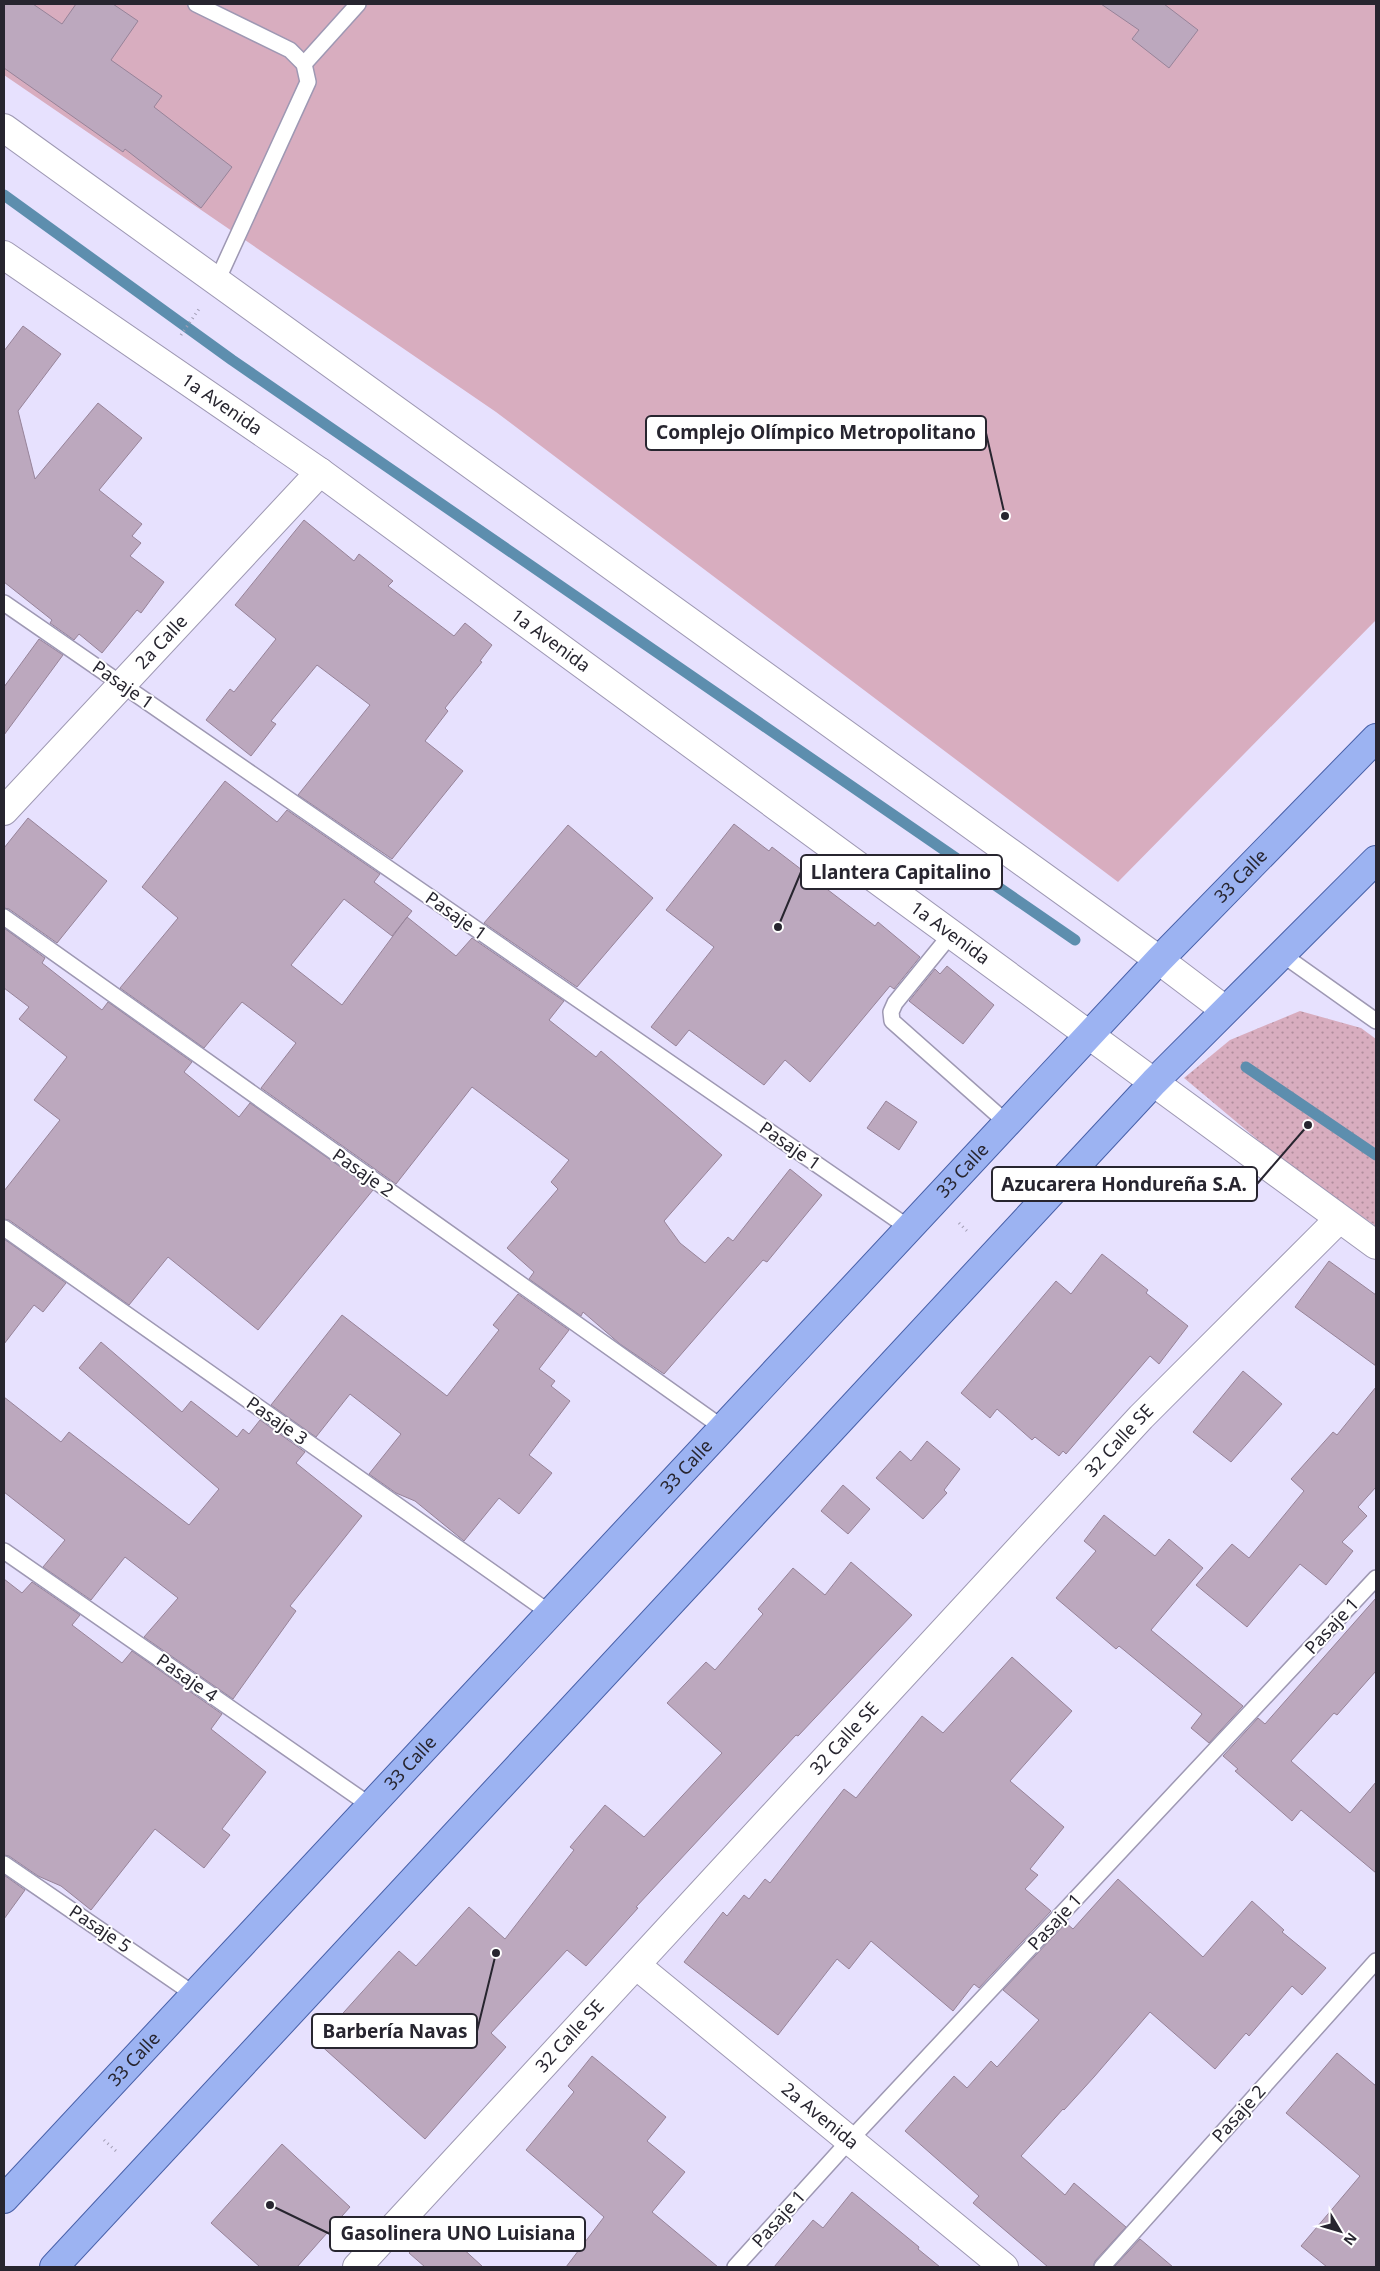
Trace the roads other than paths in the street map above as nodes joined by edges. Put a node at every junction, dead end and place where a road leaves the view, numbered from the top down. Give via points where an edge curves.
1 (196, 4) edge
2 (358, 4) edge
3 (304, 64) junction
4 (4, 128) edge
5 (6, 262) edge
6 (210, 292) junction
7 (320, 472) junction
8 (4, 603) edge
9 (122, 685) junction
10 (1376, 738) edge
11 (4, 811) edge
12 (1376, 860) edge
13 (4, 917) edge
14 (952, 934) junction
15 (1283, 955) junction
16 (1159, 960) junction
17 (1225, 1010) junction
18 (1376, 1021) edge
19 (1090, 1034) junction
20 (1154, 1082) junction
21 (1007, 1123) junction
22 (1339, 1219) junction
23 (4, 1228) edge
24 (909, 1228) junction
25 (1376, 1246) edge
26 (723, 1428) junction
27 (4, 1550) edge
28 (1376, 1578) edge
29 (550, 1613) junction
30 (371, 1806) junction
31 (4, 1864) edge
32 (1376, 1961) edge
33 (636, 1965) junction
34 (195, 1995) junction
35 (850, 2140) junction
36 (4, 2199) edge
37 (54, 2267) edge
38 (357, 2267) edge
39 (735, 2267) edge
40 (1004, 2267) edge
41 (1102, 2267) edge

1 - 3 lane via 290,50
2 - 3 lane
3 - 6 lane via 308,82
4 - 6 street
5 - 7 street, 1a Avenida
6 - 16 street
7 - 9 street, 2a Calle
7 - 14 street, 1a Avenida
8 - 9 lane, Pasaje 1
9 - 11 street, 2a Calle
9 - 24 lane, Pasaje 1
10 - 16 main road, 33 Calle
12 - 15 main road
13 - 26 lane, Pasaje 2
14 - 19 street, 1a Avenida
14 - 21 lane via 895,1004 891,1012 892,1021
15 - 17 main road
15 - 18 lane
16 - 17 street
16 - 19 main road, 33 Calle
17 - 20 main road
19 - 20 street, 1a Avenida
19 - 21 main road, 33 Calle
20 - 22 street
20 - 37 main road
21 - 24 main road, 33 Calle
22 - 25 street
22 - 33 street, 32 Calle SE via 1141,1417
23 - 29 lane, Pasaje 3
24 - 26 main road, 33 Calle
26 - 29 main road, 33 Calle
27 - 30 lane, Pasaje 4
28 - 35 lane, Pasaje 1
29 - 30 main road, 33 Calle
30 - 34 main road, 33 Calle
31 - 34 lane, Pasaje 5
32 - 41 lane, Pasaje 2
33 - 35 street, 2a Avenida
33 - 38 street, 32 Calle SE
34 - 36 main road, 33 Calle
35 - 39 lane, Pasaje 1
35 - 40 street, 2a Avenida

